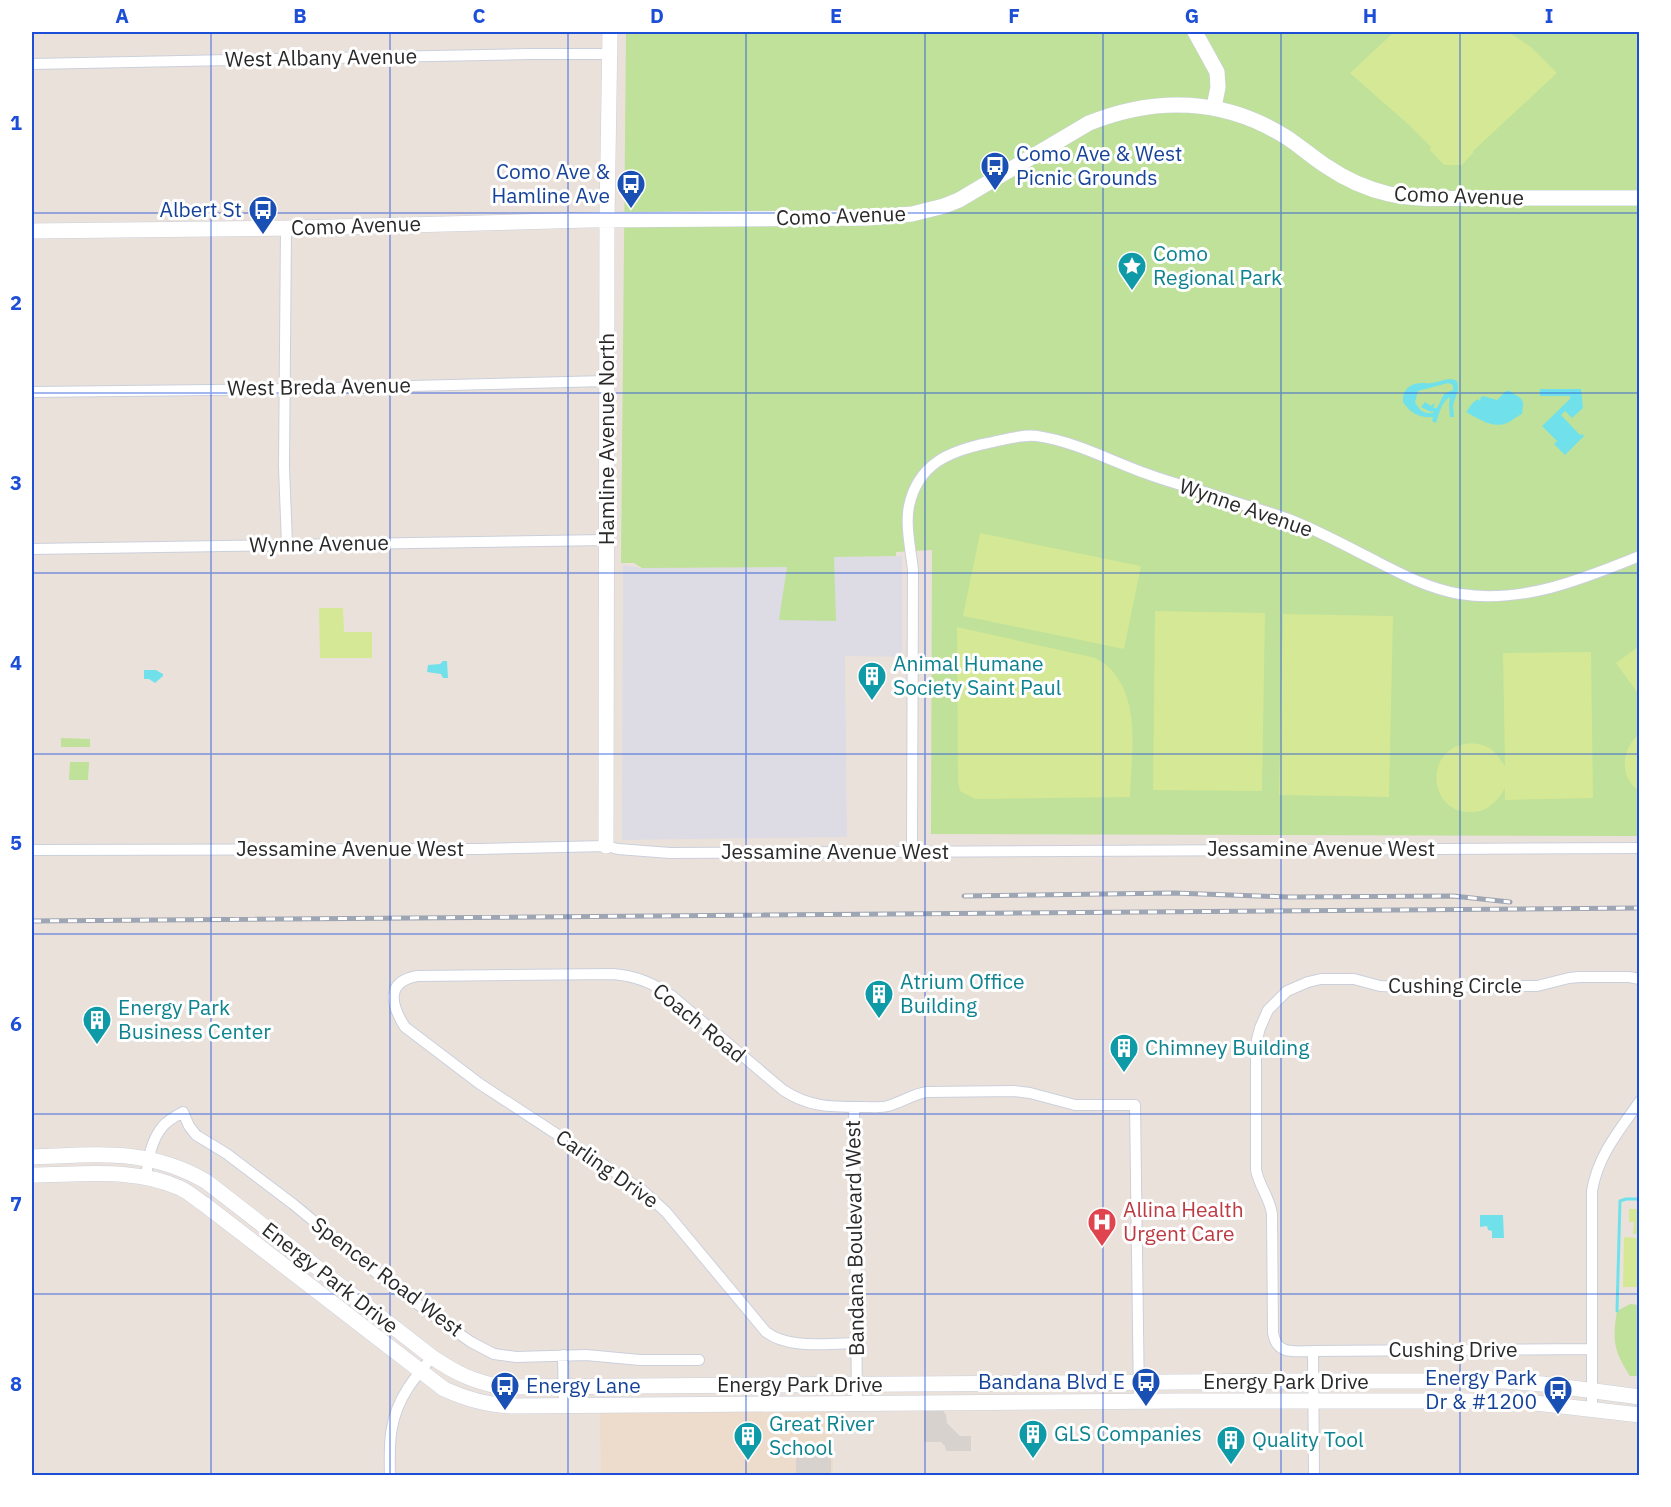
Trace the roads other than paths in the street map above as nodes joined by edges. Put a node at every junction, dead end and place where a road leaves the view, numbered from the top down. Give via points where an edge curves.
1 (610, 32) edge
2 (1195, 32) edge
3 (610, 54) junction
4 (32, 64) edge
5 (1214, 107) junction
6 (1640, 198) edge
7 (607, 220) junction
8 (286, 228) junction
9 (32, 231) edge
10 (607, 381) junction
11 (284, 388) junction
12 (32, 392) edge
13 (607, 540) junction
14 (287, 544) junction
15 (32, 549) edge
16 (1640, 556) edge
17 (606, 846) junction
18 (1640, 848) edge
19 (32, 850) edge
20 (912, 851) junction
21 (1640, 979) edge
22 (394, 990) joint
23 (1640, 1101) edge
24 (854, 1107) junction
25 (32, 1157) edge
26 (148, 1158) junction
27 (32, 1175) edge
28 (146, 1177) junction
29 (857, 1343) junction
30 (1592, 1349) junction
31 (1314, 1351) junction
32 (563, 1355) junction
33 (432, 1358) junction
34 (699, 1360) dead end
35 (421, 1372) junction
36 (1139, 1382) junction
37 (857, 1384) junction
38 (564, 1387) junction
39 (1592, 1390) junction
40 (1314, 1391) junction
41 (1640, 1396) edge
42 (1139, 1401) junction
43 (857, 1404) junction
44 (564, 1406) junction
45 (1592, 1409) junction
46 (1640, 1415) edge
47 (390, 1476) edge
48 (1314, 1476) edge

1 - 3 street, Hamline Avenue North
2 - 5 street via 1217,72
3 - 4 street, West Albany Avenue
3 - 7 street, Hamline Avenue North
5 - 6 street, Como Avenue via 1257,122 1285,136 1338,173 1391,195
5 - 7 street, Como Avenue via 1162,105 1106,116 959,200 912,214 868,218
7 - 8 street, Como Avenue
7 - 10 street, Hamline Avenue North
8 - 9 street, Como Avenue
8 - 11 street
10 - 11 street, West Breda Avenue
10 - 13 street, Hamline Avenue North
11 - 12 street, West Breda Avenue
11 - 14 street
13 - 14 street, Wynne Avenue
13 - 17 street, Hamline Avenue North
14 - 15 street, Wynne Avenue
16 - 20 street, Wynne Avenue via 1531,593 1487,597 1450,592 1414,581 1290,520 1060,441 1034,435 976,445 942,457 920,480 909,508 913,570
17 - 19 street, Jessamine Avenue West
17 - 20 street, Jessamine Avenue West via 670,853
18 - 20 street, Jessamine Avenue West
21 - 31 street, Cushing Circle via 1579,977 1537,986 1397,987 1354,979 1321,979 1287,991 1273,1003 1260,1028 1256,1052 1256,1170 1272,1214 1273,1333 1280,1349
22 - 24 street, Coach Road via 398,983 417,976 613,974 641,979 662,989 787,1093 810,1104
22 - 29 street, Carling Drive via 397,1014 415,1036 653,1199 774,1338 796,1344
23 - 30 street via 1605,1152 1592,1191
24 - 29 street, Bandana Boulevard West
24 - 36 street, Coach Road via 887,1107 917,1093 1014,1091 1075,1106 1135,1106
25 - 26 street, Energy Park Drive
26 - 28 street
26 - 32 street, Spencer Road West via 164,1125 183,1112 196,1135 227,1154 396,1289 471,1341 494,1354
26 - 33 street, Energy Park Drive via 190,1171 207,1182
27 - 28 street, Energy Park Drive
28 - 35 street, Energy Park Drive via 181,1189 204,1204
29 - 37 street, Bandana Boulevard West
30 - 31 street, Cushing Drive
30 - 39 street
31 - 40 street
32 - 34 street, Spencer Road West
32 - 38 street
33 - 35 street
33 - 38 street, Energy Park Drive via 455,1373 500,1387
35 - 44 street, Energy Park Drive via 444,1389 486,1404
35 - 47 street via 402,1397 391,1425
36 - 37 street, Energy Park Drive
36 - 40 street, Energy Park Drive
36 - 42 street
37 - 38 street, Energy Park Drive
37 - 43 street, Bandana Boulevard West
38 - 44 street
39 - 40 street, Energy Park Drive via 1505,1381
39 - 41 street, Energy Park Drive
39 - 45 street
40 - 42 street, Energy Park Drive
40 - 45 street, Energy Park Drive via 1517,1401
40 - 48 street
42 - 43 street, Energy Park Drive
43 - 44 street, Energy Park Drive
45 - 46 street, Energy Park Drive

